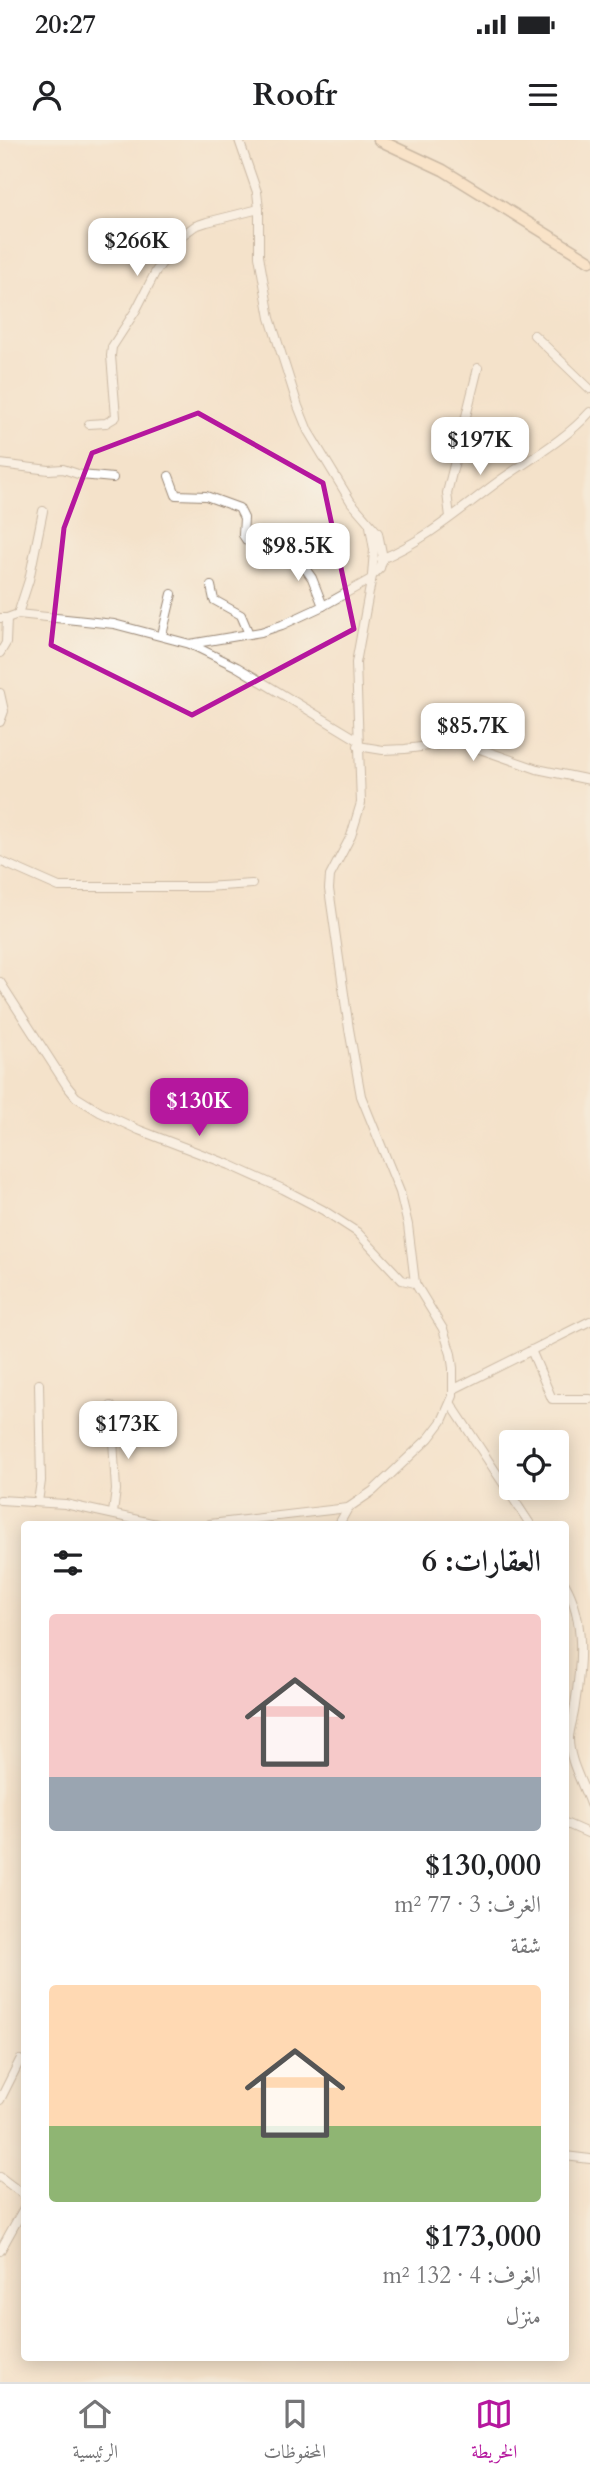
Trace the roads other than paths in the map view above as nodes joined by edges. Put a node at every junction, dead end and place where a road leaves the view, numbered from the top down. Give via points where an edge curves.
1 (239, 140) edge
2 (379, 140) edge
3 (259, 209) junction
4 (590, 261) edge
5 (534, 335) dead end
6 (478, 368) dead end
7 (590, 388) edge
8 (590, 412) edge
9 (89, 424) dead end
10 (0, 464) edge
11 (169, 476) dead end
12 (113, 478) dead end
13 (43, 511) dead end
14 (450, 517) junction
15 (379, 559) junction
16 (372, 578) junction
17 (211, 586) dead end
18 (172, 594) dead end
19 (323, 606) junction
20 (18, 614) junction
21 (4, 618) edge
22 (249, 634) junction
23 (162, 635) junction
24 (190, 644) junction
25 (0, 653) edge
26 (0, 693) edge
27 (0, 722) edge
28 (358, 743) junction
29 (590, 780) edge
30 (0, 861) edge
31 (252, 884) dead end
32 (0, 982) edge
33 (415, 1283) junction
34 (590, 1321) edge
35 (531, 1350) junction
36 (39, 1384) dead end
37 (454, 1389) junction
38 (590, 1399) edge
39 (451, 1404) junction
40 (111, 1406) dead end
41 (0, 1500) edge
42 (38, 1502) junction
43 (348, 1508) junction
44 (113, 1513) junction
45 (144, 1521) edge
46 (236, 1521) edge
47 (341, 1521) edge
48 (528, 1521) edge
49 (569, 1592) edge
50 (569, 1739) edge
51 (569, 1739) edge
52 (590, 1804) edge
53 (569, 1825) edge
54 (590, 1834) edge
55 (20, 2060) dead end
56 (0, 2100) edge
57 (569, 2156) edge
58 (590, 2159) edge
59 (0, 2177) edge
60 (21, 2193) edge
61 (21, 2214) edge
62 (0, 2252) edge

1 - 3 street
2 - 4 main road via 443,170
3 - 9 street via 195,226 174,246 112,347 117,417
3 - 15 street via 263,288 298,406 351,502 378,533 383,549
5 - 7 street
6 - 14 street via 447,494
8 - 14 street
10 - 12 street via 63,468
11 - 19 street via 176,495 206,496 239,508 247,541 295,548
13 - 20 street
14 - 15 street
15 - 16 street via 380,568
16 - 19 street
16 - 28 street via 356,663
17 - 22 street via 214,600 241,615
18 - 23 street
19 - 22 street
20 - 21 street
20 - 23 street via 114,624
21 - 25 street via 6,643
22 - 24 street
23 - 24 street
24 - 28 street via 237,667
26 - 27 street via 4,708
28 - 29 street via 383,750 460,742 537,769
28 - 33 street via 357,821 330,876 329,889 355,1073 400,1192
30 - 31 street via 59,887
32 - 33 street via 76,1097 115,1119 230,1165 323,1210 357,1232 402,1280
33 - 37 street via 447,1339
34 - 35 street
35 - 37 street
35 - 38 street via 552,1399
36 - 42 street
37 - 39 street
39 - 43 street via 420,1447
39 - 48 street
40 - 44 street
41 - 42 street
42 - 44 street
43 - 46 street
43 - 47 street
44 - 45 street
49 - 50 street via 580,1627
51 - 52 street
53 - 54 street
55 - 56 street
57 - 58 street
59 - 60 street
61 - 62 street

